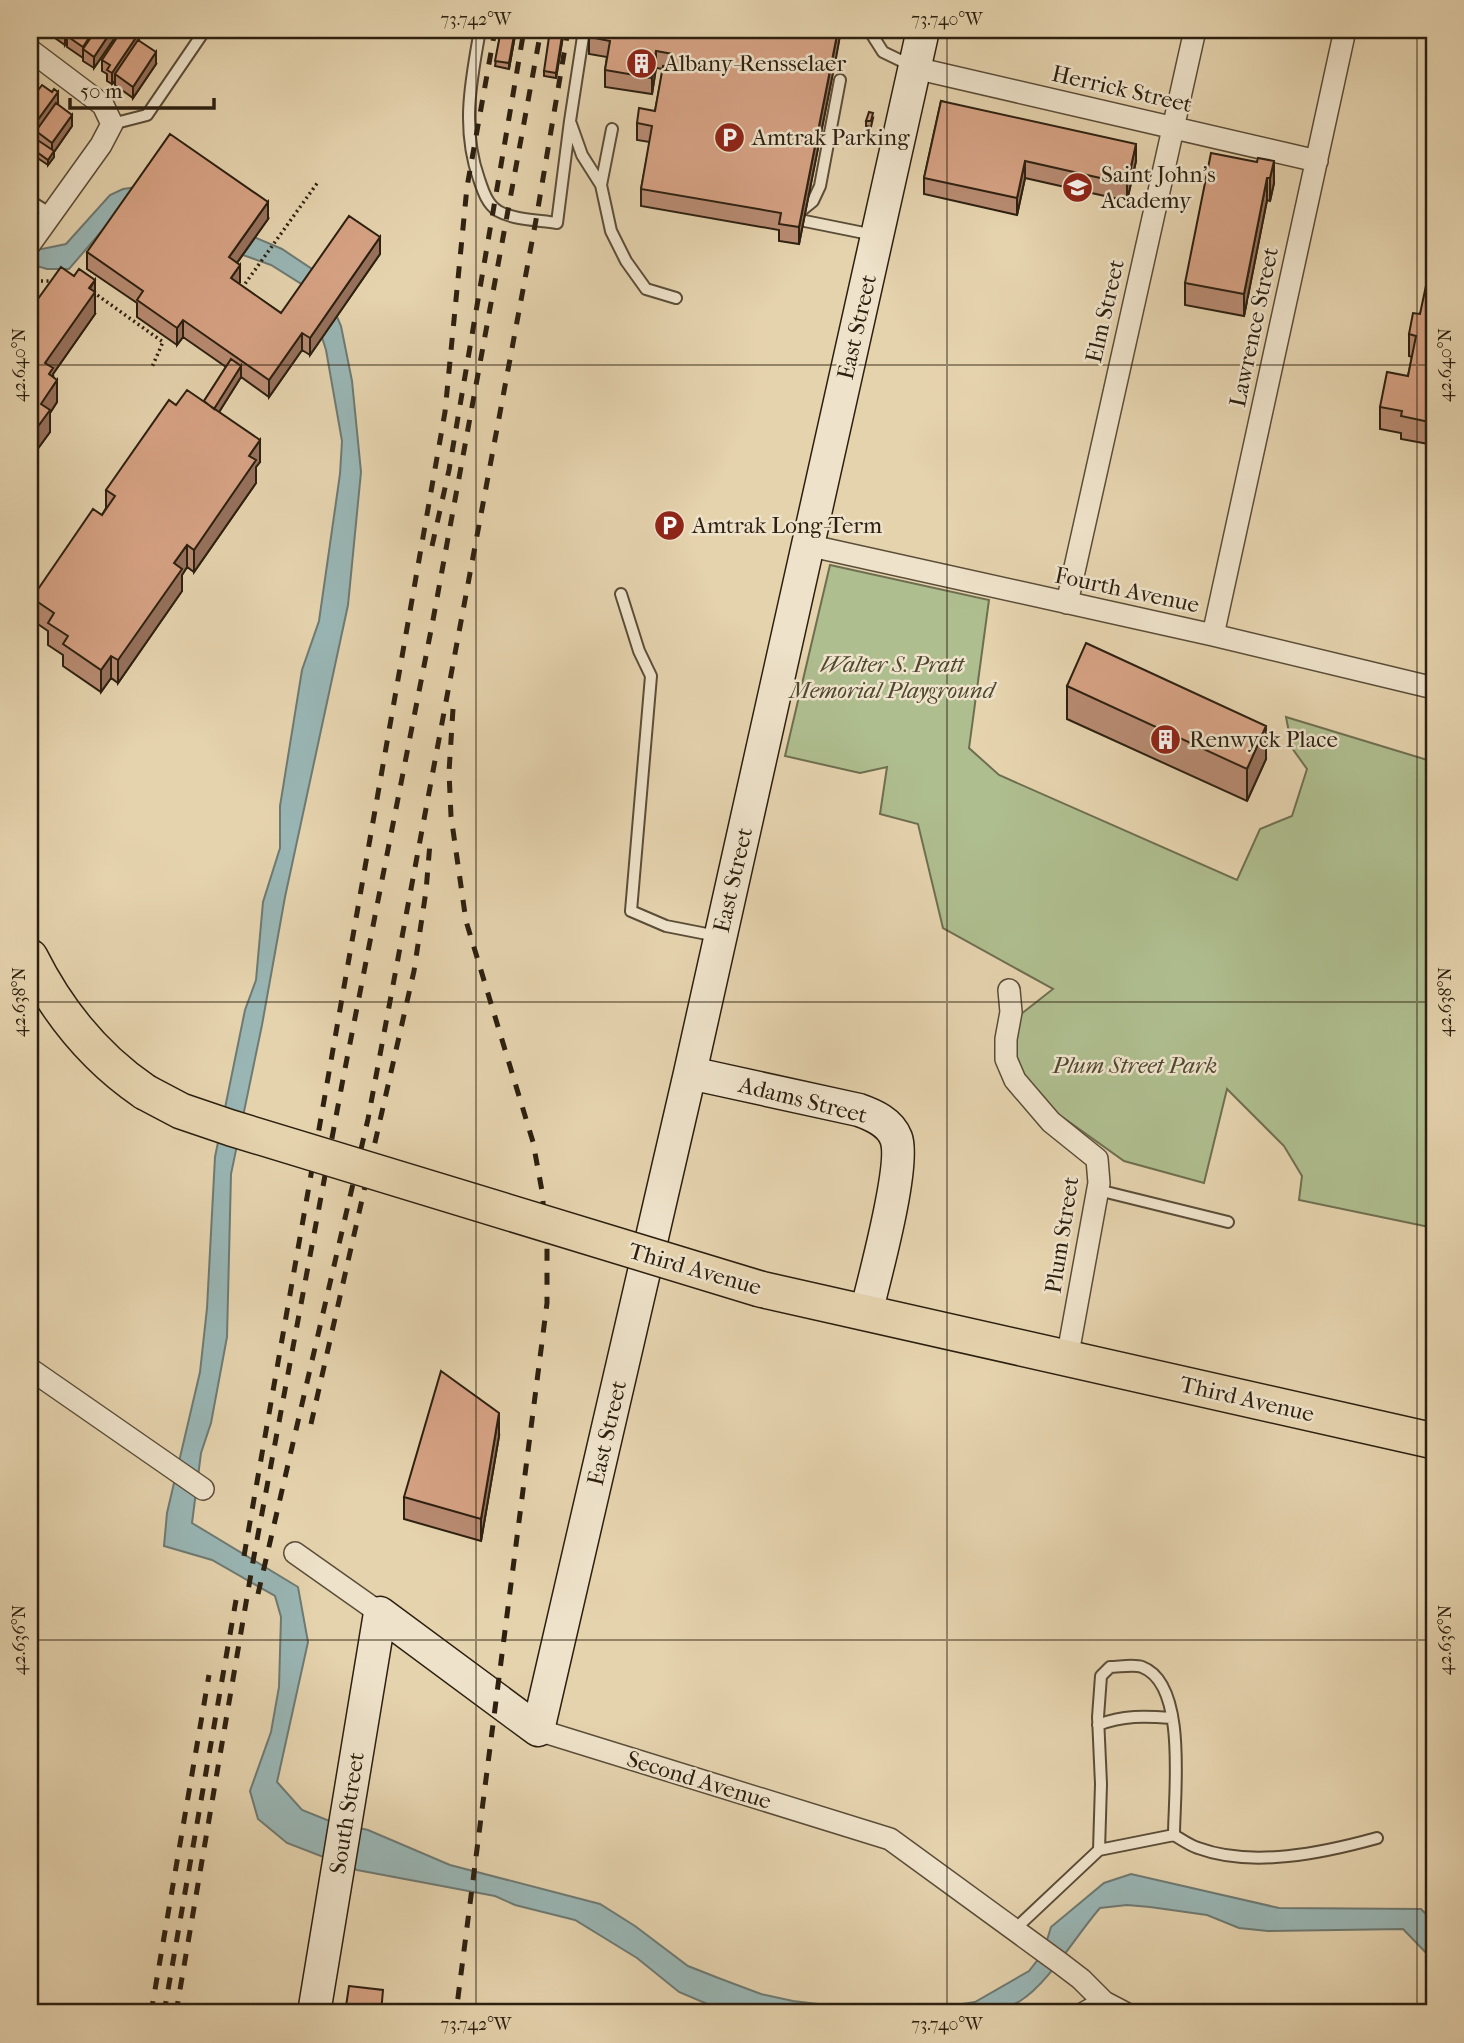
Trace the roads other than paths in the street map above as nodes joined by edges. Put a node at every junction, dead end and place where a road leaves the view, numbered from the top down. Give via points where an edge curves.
1 (205, 30) edge
2 (480, 30) edge
3 (584, 30) edge
4 (869, 30) edge
5 (923, 30) edge
6 (1195, 30) edge
7 (1345, 30) edge
8 (30, 50) edge
9 (915, 68) junction
10 (841, 80) dead end
11 (570, 121) junction
12 (112, 124) junction
13 (1173, 128) junction
14 (612, 129) dead end
15 (1317, 161) junction
16 (601, 185) junction
17 (30, 201) edge
18 (51, 214) junction
19 (779, 216) edge
20 (792, 218) junction
21 (877, 235) junction
22 (31, 243) edge
23 (676, 298) dead end
24 (807, 545) junction
25 (621, 594) dead end
26 (1067, 603) junction
27 (1213, 635) junction
28 (1434, 688) edge
29 (720, 936) junction
30 (30, 957) edge
31 (1009, 990) dead end
32 (690, 1073) junction
33 (1098, 1190) junction
34 (1228, 1222) dead end
35 (866, 1313) junction
36 (1067, 1359) junction
37 (30, 1369) edge
38 (1434, 1441) edge
39 (204, 1489) dead end
40 (295, 1553) dead end
41 (380, 1613) junction
42 (1172, 1718) junction
43 (1098, 1725) junction
44 (538, 1730) junction
45 (1174, 1835) junction
46 (1377, 1838) dead end
47 (1099, 1850) junction
48 (1015, 1929) junction
49 (1104, 2002) junction
50 (314, 2013) edge
51 (1084, 2013) edge
52 (1125, 2013) edge

1 - 12 lane via 147,115
2 - 11 lane via 467,122 476,172 494,207 557,223
3 - 11 lane
4 - 9 lane via 883,52
5 - 9 street, East Street
6 - 13 street, Elm Street
7 - 15 street, Lawrence Street
8 - 12 street via 103,104
9 - 13 street, Herrick Street
9 - 21 street, East Street
10 - 20 lane via 820,187 813,201
11 - 16 lane
12 - 18 street
13 - 15 street, Herrick Street
13 - 26 street, Elm Street
14 - 16 lane
15 - 27 street, Lawrence Street
16 - 23 lane via 611,231 626,261 646,289
17 - 18 lane
18 - 22 street
19 - 20 lane
20 - 21 lane
21 - 24 street, East Street
24 - 26 street, Fourth Avenue
24 - 29 street, East Street
25 - 29 lane via 650,676 631,911 666,926
26 - 27 street, Fourth Avenue
27 - 28 street, Fourth Avenue
29 - 32 street, East Street
30 - 35 main road, Third Avenue, bridge via 79,1034 123,1078 181,1111 760,1289
31 - 33 street, Plum Street via 1006,1059 1015,1080 1051,1122 1097,1159
32 - 35 street, Adams Street via 859,1110 892,1130 897,1139 898,1170
32 - 44 street, East Street
33 - 34 lane
33 - 36 street, Plum Street
35 - 36 main road, Third Avenue
36 - 38 main road, Third Avenue
37 - 39 street
40 - 41 street, Second Avenue
41 - 44 street, Second Avenue
41 - 50 street, South Street
42 - 43 lane via 1142,1715
42 - 43 lane via 1159,1678 1141,1666 1110,1667 1101,1676 1098,1689
42 - 45 lane
43 - 47 lane
44 - 48 street, Second Avenue via 890,1839
45 - 46 lane via 1197,1848 1256,1857 1336,1849
45 - 47 lane
47 - 48 lane
48 - 49 street, Second Avenue
49 - 51 street
49 - 52 street, Second Avenue

